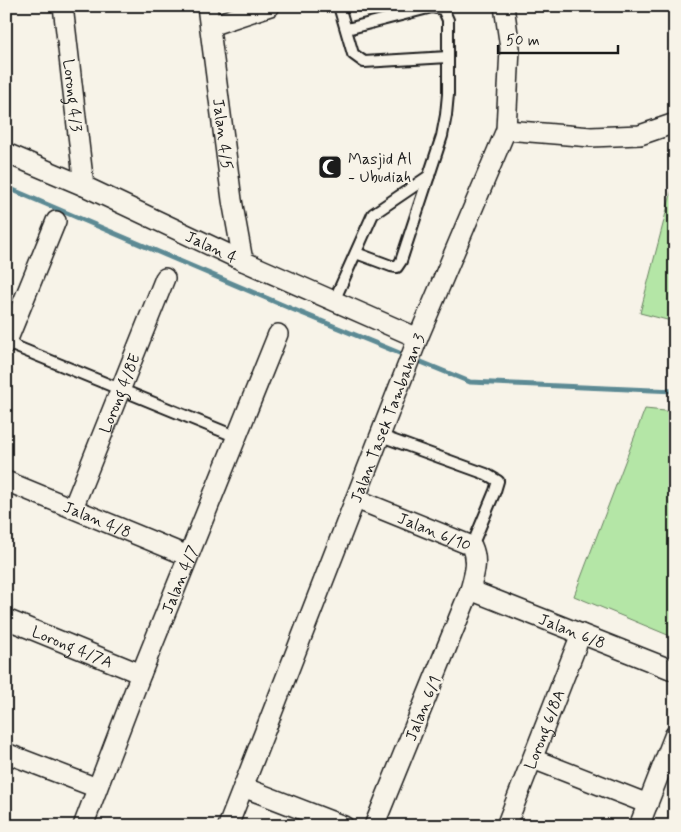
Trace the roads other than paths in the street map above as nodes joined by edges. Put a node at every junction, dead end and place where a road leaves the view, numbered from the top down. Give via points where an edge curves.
1 (63, 6) edge
2 (207, 6) edge
3 (270, 6) edge
4 (339, 6) edge
5 (504, 6) edge
6 (210, 26) junction
7 (347, 29) junction
8 (448, 56) junction
9 (675, 123) edge
10 (506, 130) junction
11 (6, 153) edge
12 (429, 176) junction
13 (84, 186) junction
14 (56, 221) dead end
15 (356, 253) junction
16 (243, 261) junction
17 (165, 278) dead end
18 (334, 301) junction
19 (278, 334) dead end
20 (6, 343) edge
21 (416, 345) junction
22 (120, 390) junction
23 (381, 436) junction
24 (237, 437) junction
25 (6, 480) edge
26 (356, 499) junction
27 (73, 508) junction
28 (472, 546) junction
29 (188, 556) junction
30 (470, 590) junction
31 (6, 619) edge
32 (581, 634) junction
33 (675, 671) edge
34 (141, 674) junction
35 (675, 734) edge
36 (6, 753) edge
37 (532, 758) junction
38 (243, 787) junction
39 (97, 788) junction
40 (648, 804) junction
41 (82, 826) edge
42 (228, 826) edge
43 (344, 826) edge
44 (374, 826) edge
45 (506, 826) edge
46 (639, 826) edge

1 - 13 street, Lorong 4/3
2 - 6 street, Jalan 4/5
3 - 6 street
4 - 7 lane
5 - 10 street, Jalan Tasek Tambahan 3 via 510,48
6 - 16 street, Jalan 4/5
7 - 8 lane via 353,54 364,62
7 - 8 lane via 432,7 443,9 448,20
8 - 12 lane via 446,115
9 - 10 street via 640,135 591,137
10 - 21 street, Jalan Tasek Tambahan 3
11 - 13 street, Jalan 4
12 - 15 lane via 373,214
12 - 15 lane via 397,267
13 - 16 street, Jalan 4
14 - 20 street
15 - 18 lane
16 - 18 street, Jalan 4
17 - 22 street, Lorong 4/8E
18 - 21 street, Jalan 4
19 - 24 street, Jalan 4/7
20 - 22 lane
21 - 23 street, Jalan Tasek Tambahan 3
22 - 24 lane
22 - 27 street, Lorong 4/8E
23 - 26 street, Jalan Tasek Tambahan 3
23 - 28 lane via 498,481
24 - 29 street, Jalan 4/7
25 - 27 street, Jalan 4/8
26 - 28 street, Jalan 6/10
26 - 38 street, Jalan Tasek Tambahan 3
27 - 29 street, Jalan 4/8
28 - 30 street, Jalan 6/10 via 476,555
29 - 34 street, Jalan 4/7
30 - 32 street, Jalan 6/8
30 - 44 street, Jalan 6/1
31 - 34 street, Lorong 4/7A
32 - 33 street, Jalan 6/8
32 - 37 street, Lorong 6/8A
34 - 39 street, Jalan 4/7
35 - 40 street
36 - 39 street
37 - 40 street
37 - 45 street, Lorong 6/8A
38 - 42 street, Jalan Tasek Tambahan 3
38 - 43 street
39 - 41 street, Jalan 4/7
40 - 46 street

